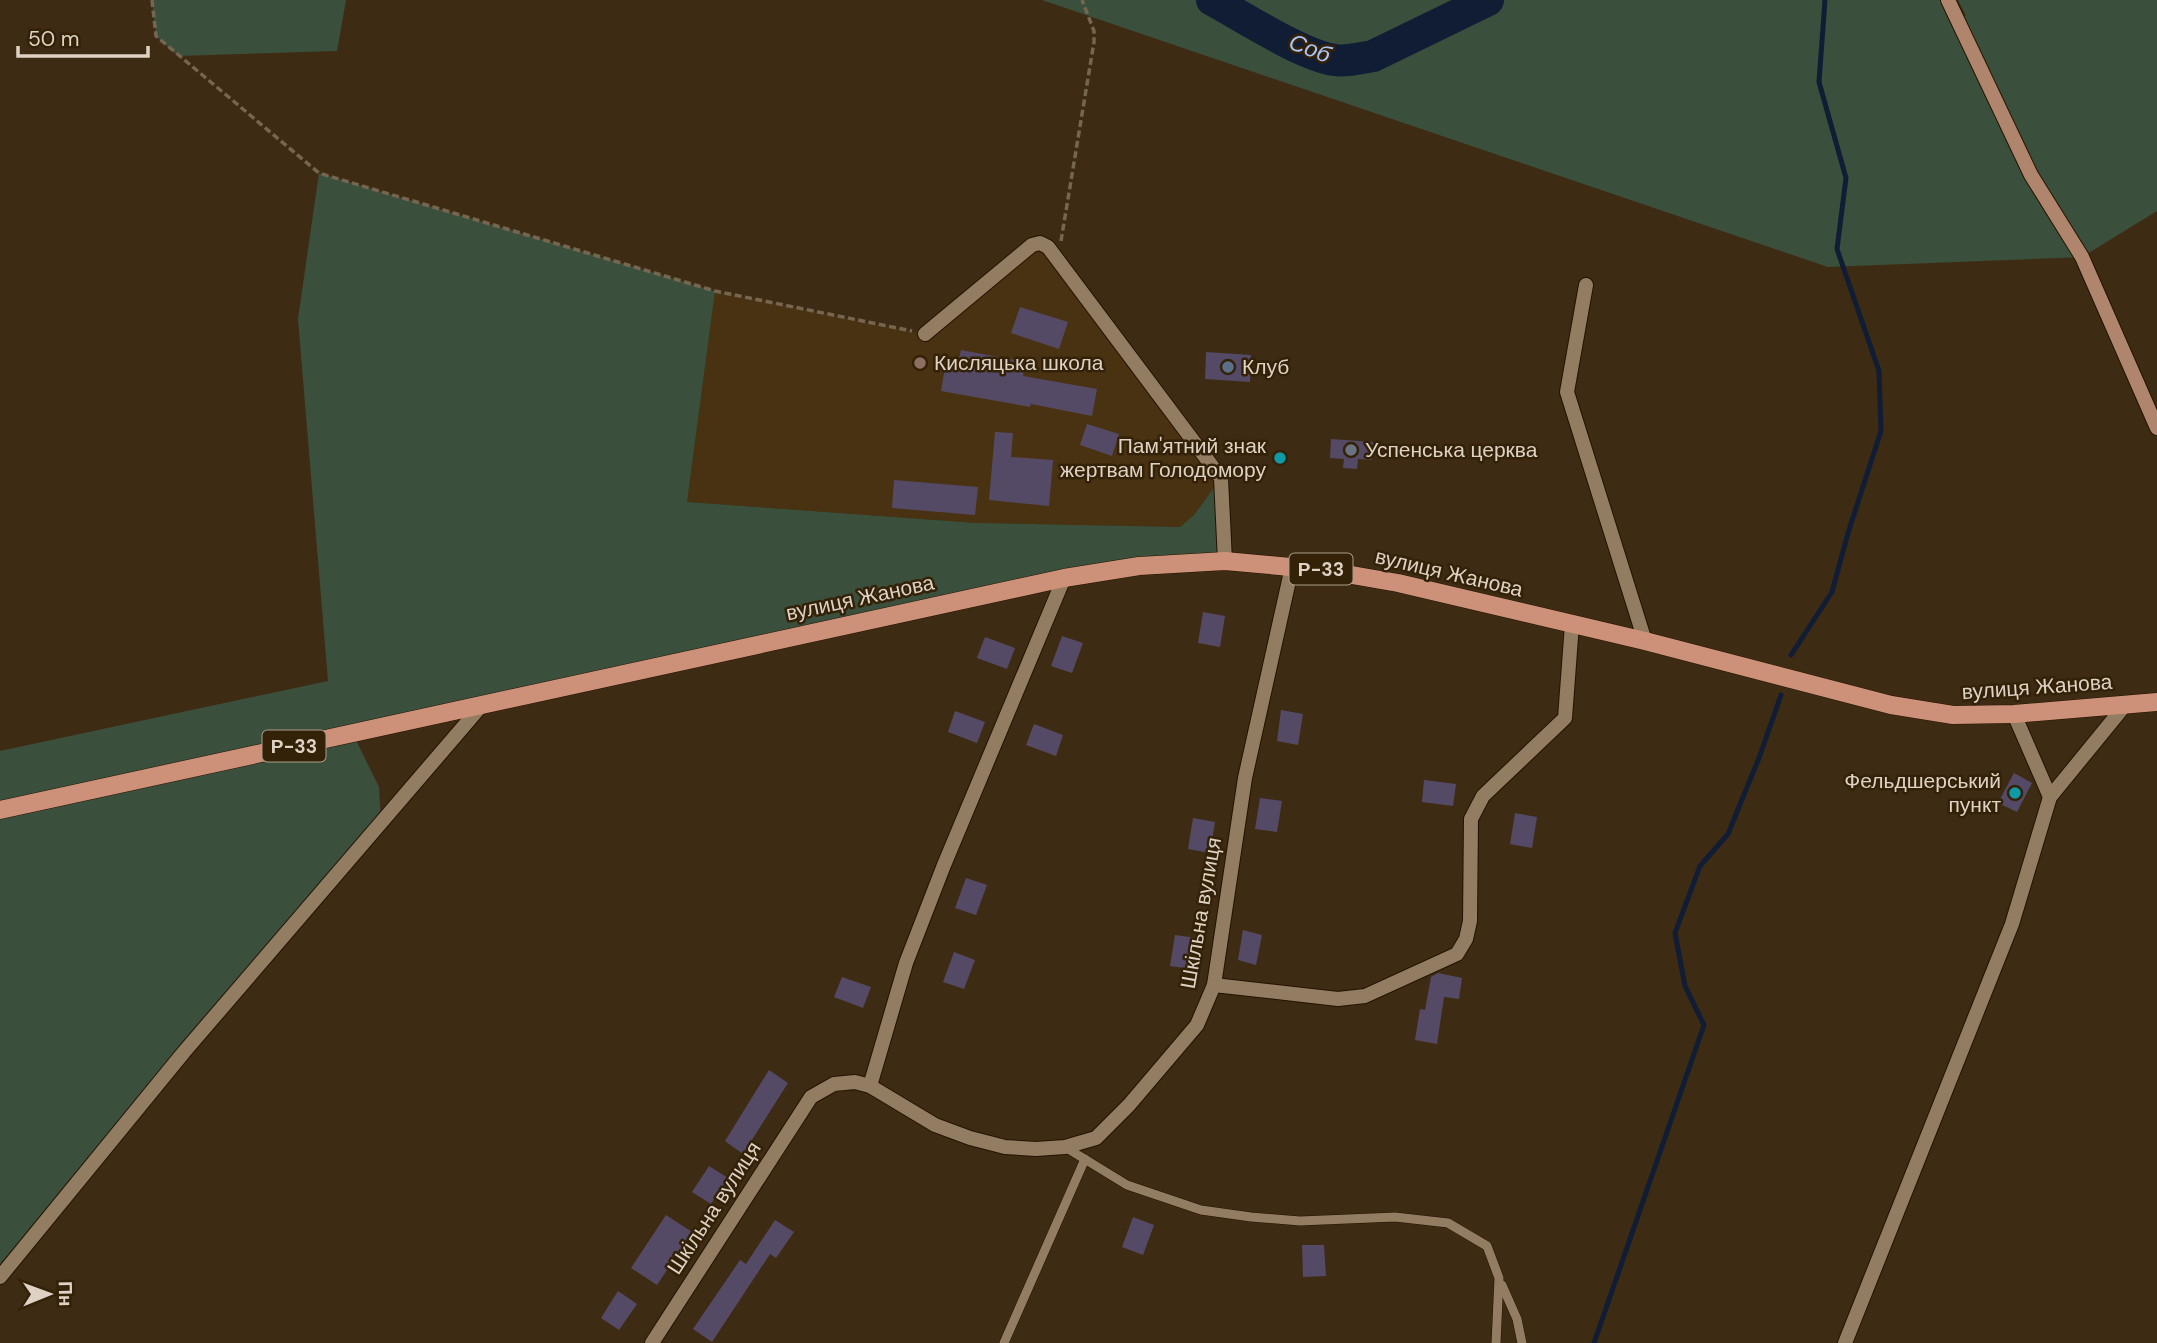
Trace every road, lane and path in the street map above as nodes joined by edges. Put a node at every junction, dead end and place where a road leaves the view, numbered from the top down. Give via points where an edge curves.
1 (152, 0) edge
2 (1082, 0) edge
3 (1948, 0) edge
4 (1058, 261) junction
5 (1586, 285) dead end
6 (925, 334) joint
7 (2157, 428) edge
8 (1225, 561) junction
9 (1292, 567) junction
10 (1064, 578) junction
11 (1572, 624) junction
12 (1645, 641) junction
13 (2157, 702) edge
14 (2126, 704) junction
15 (482, 705) junction
16 (2014, 714) junction
17 (2050, 797) junction
18 (0, 810) edge
19 (1214, 985) junction
20 (870, 1086) junction
21 (1065, 1147) junction
22 (1085, 1159) junction
23 (0, 1277) edge
24 (1499, 1280) junction
25 (652, 1343) edge
26 (1004, 1343) edge
27 (1496, 1343) edge
28 (1522, 1343) edge
29 (1845, 1343) edge

1 - 6 path via 156,36 319,173 715,291
2 - 4 path via 1094,42
3 - 7 street via 2031,176 2082,257
4 - 6 street via 1044,244 1032,244
4 - 8 street via 1221,478
5 - 12 street via 1567,392
8 - 9 main road, вулиця Жанова / Р-33
8 - 10 main road, вулиця Жанова / Р-33 via 1139,566
9 - 11 main road, вулиця Жанова / Р-33 via 1398,583
9 - 19 street, Шкільна вулиця via 1245,778
10 - 15 main road, вулиця Жанова / Р-33
10 - 20 street via 906,963
11 - 12 main road, вулиця Жанова / Р-33
11 - 19 street via 1565,718 1483,796 1471,819 1470,921 1457,954 1365,996 1338,999
12 - 16 main road, вулиця Жанова / Р-33 via 1891,705 1953,715
13 - 14 main road, вулиця Жанова / Р-33
14 - 16 main road, вулиця Жанова / Р-33
14 - 17 street
15 - 18 main road, Р-33
15 - 23 street via 184,1052
16 - 17 street
17 - 29 street via 2012,924
19 - 21 street, Шкільна вулиця via 1197,1025 1129,1105 1096,1138
20 - 21 street, Шкільна вулиця via 935,1125 970,1138 1005,1147
20 - 25 street, Шкільна вулиця via 834,1084 811,1097
21 - 22 lane
22 - 24 lane via 1127,1185 1201,1210 1300,1221 1395,1217 1448,1223 1487,1245
22 - 26 lane
24 - 27 lane
24 - 28 lane via 1517,1319

